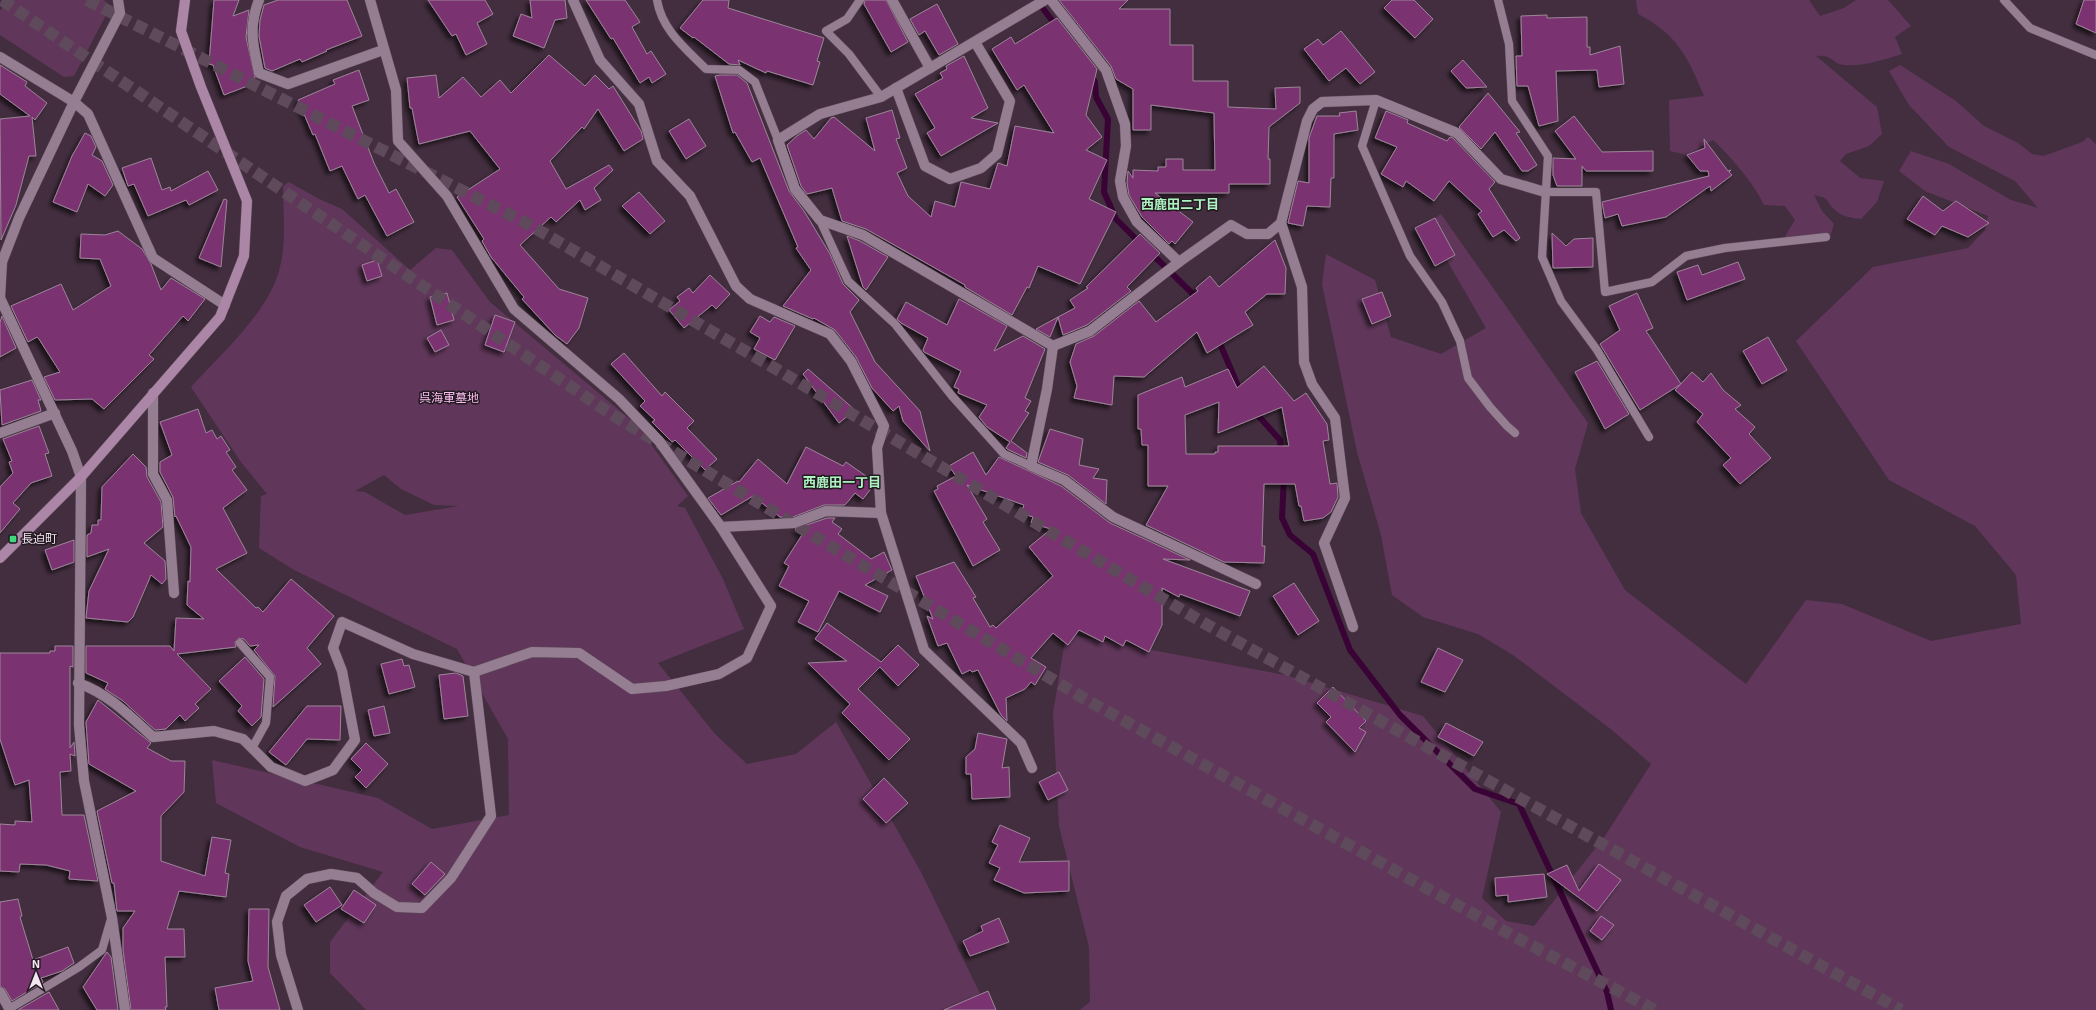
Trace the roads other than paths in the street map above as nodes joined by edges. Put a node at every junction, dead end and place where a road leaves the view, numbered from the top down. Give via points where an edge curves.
1 (118, 0) edge
2 (185, 0) edge
3 (259, 0) edge
4 (370, 0) edge
5 (573, 0) edge
6 (657, 0) edge
7 (860, 0) edge
8 (892, 0) edge
9 (1045, 0) edge
10 (1051, 0) edge
11 (1498, 0) edge
12 (2004, 0) edge
13 (974, 42) junction
14 (383, 50) junction
15 (2096, 55) edge
16 (0, 57) edge
17 (930, 68) junction
18 (896, 88) junction
19 (881, 97) junction
20 (1376, 100) junction
21 (74, 102) junction
22 (778, 140) junction
23 (1545, 192) junction
24 (820, 220) junction
25 (1281, 223) junction
26 (1826, 238) dead end
27 (1178, 262) junction
28 (0, 299) edge
29 (225, 304) junction
30 (1053, 346) junction
31 (152, 393) junction
32 (55, 413) junction
33 (0, 433) edge
34 (1515, 433) dead end
35 (1649, 437) dead end
36 (1031, 466) junction
37 (81, 477) junction
38 (881, 513) junction
39 (721, 527) junction
40 (0, 558) edge
41 (1256, 584) dead end
42 (174, 593) dead end
43 (1353, 627) dead end
44 (240, 643) dead end
45 (474, 672) junction
46 (78, 683) junction
47 (252, 748) junction
48 (1032, 768) dead end
49 (112, 918) junction
50 (0, 992) edge
51 (10, 1009) edge
52 (125, 1010) edge
53 (298, 1010) edge

1 - 21 street via 120,13
2 - 29 street via 181,31 247,201 244,256
3 - 14 street via 252,17 252,42 259,73 288,84
4 - 14 street
5 - 38 street via 600,60 639,104 657,161 690,196 736,286 750,299 830,334 851,362 884,426 877,448
6 - 22 lane via 660,15 674,38 706,69 739,70 755,82
7 - 19 lane via 847,19 826,31 849,54
8 - 17 street
9 - 13 street
10 - 27 street via 1106,70 1125,124 1126,146 1120,181 1123,197 1137,222
11 - 23 lane via 1509,44 1512,101 1548,156
12 - 15 lane via 2030,28
13 - 17 street
13 - 18 street via 1010,101 997,154 981,168 950,179 925,166
14 - 39 street via 396,90 398,141 447,196 514,309 619,399 654,435
16 - 21 street
17 - 18 street
18 - 19 street
19 - 22 street via 820,114
20 - 23 street via 1457,133 1501,179
20 - 25 street via 1322,102 1313,109 1307,121
20 - 34 lane via 1362,146 1410,256 1442,302 1451,321 1460,341 1468,378 1490,407
21 - 28 street via 19,218 2,262
21 - 29 street via 88,114 153,258
22 - 24 street via 795,189
23 - 26 lane via 1596,192 1605,292 1652,282 1686,256 1725,248
23 - 35 lane via 1542,257 1561,301 1596,350
24 - 30 street via 864,235
24 - 36 lane via 848,281 895,324 952,396 1004,454
25 - 27 street via 1268,234 1247,234 1231,225
25 - 43 street via 1302,287 1304,362 1312,384 1335,418 1345,498 1324,543
27 - 30 street via 1090,331
28 - 32 street
29 - 31 street via 220,317
30 - 36 street
31 - 37 street
31 - 42 street via 153,474 167,500
32 - 33 street
32 - 37 street
36 - 41 street via 1064,480 1113,517
37 - 40 street
37 - 46 street
38 - 39 street via 826,511 794,523
38 - 48 street via 924,650 1021,743
39 - 45 street via 771,606 746,658 740,662 719,674 666,686 632,689 579,653 532,652
44 - 47 lane via 270,677 266,723
45 - 47 street via 413,654 342,622 333,648 342,671 355,740 333,770 305,781 271,767
45 - 53 street via 490,816 451,878 422,908 397,907 374,893 357,878 331,874 307,879 286,896 277,922 281,955
46 - 47 street via 95,689 121,708 153,738 214,731 243,739
46 - 49 street via 84,781
49 - 51 lane via 102,950 80,967
49 - 52 street
50 - 51 street

